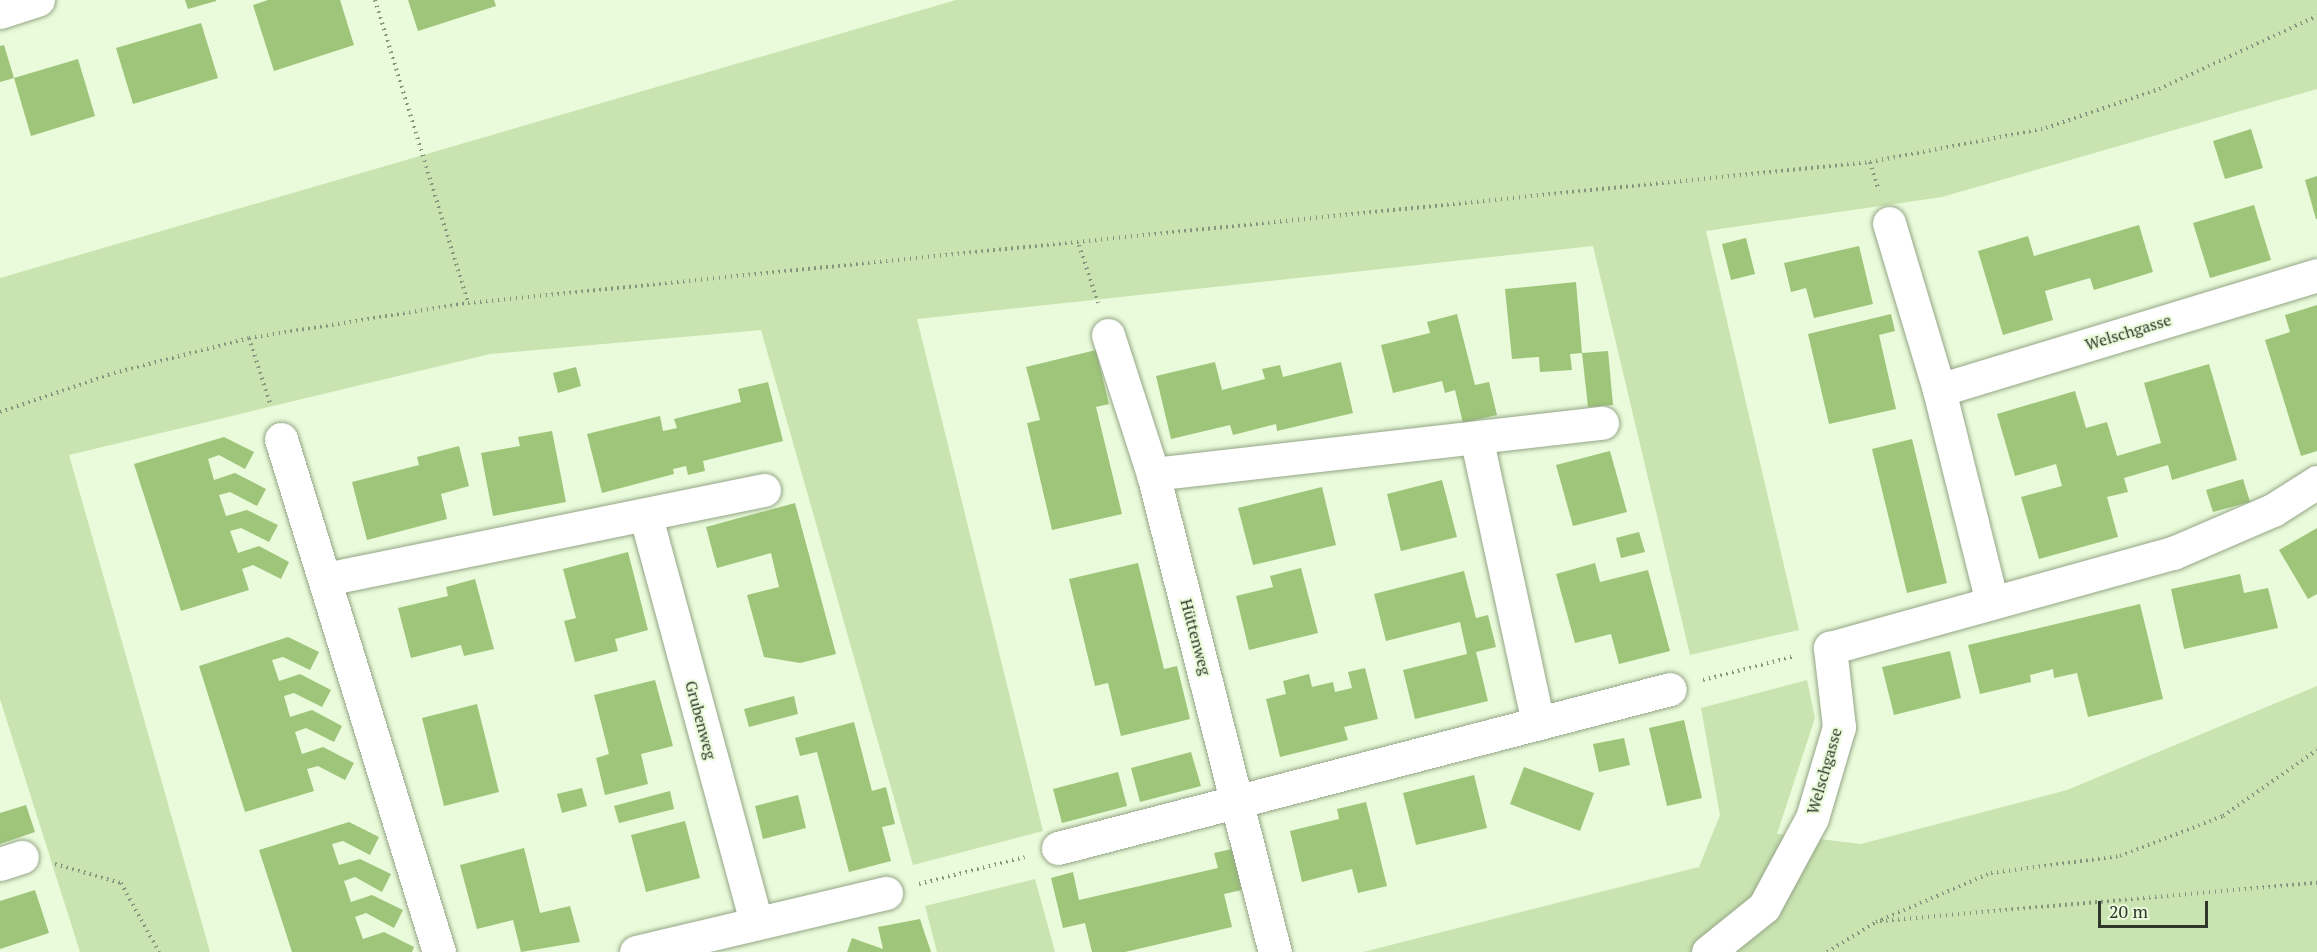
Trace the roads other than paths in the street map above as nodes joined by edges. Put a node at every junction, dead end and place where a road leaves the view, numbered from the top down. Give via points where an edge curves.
1 (38, 0) edge
2 (0, 12) edge
3 (1889, 223) dead end
4 (2317, 274) edge
5 (1108, 335) road end
6 (1939, 390) junction
7 (1602, 423) dead end
8 (281, 439) road end
9 (1477, 441) junction
10 (1153, 474) junction
11 (2317, 482) edge
12 (764, 490) dead end
13 (646, 517) junction
14 (326, 579) junction
15 (1992, 603) junction
16 (1670, 689) road end
17 (1538, 723) junction
18 (1238, 801) junction
19 (1058, 848) road end
20 (886, 893) road end
21 (756, 922) junction
22 (439, 952) edge
23 (636, 952) edge
24 (1275, 952) edge
25 (1708, 952) edge

1 - 2 street
3 - 6 street
4 - 6 street, Welschgasse
5 - 10 street, Hüttenweg
6 - 15 street
7 - 9 street
8 - 14 street
9 - 10 street
9 - 17 street
10 - 18 street, Hüttenweg
11 - 15 street via 2273,510 2172,553
12 - 13 street
13 - 14 street
13 - 21 street, Grubenweg
14 - 22 street
15 - 25 street, Welschgasse via 1830,648 1839,727 1812,818 1764,907
16 - 17 street
17 - 18 street
18 - 19 street
18 - 24 street, Hüttenweg
20 - 21 street
21 - 23 street

